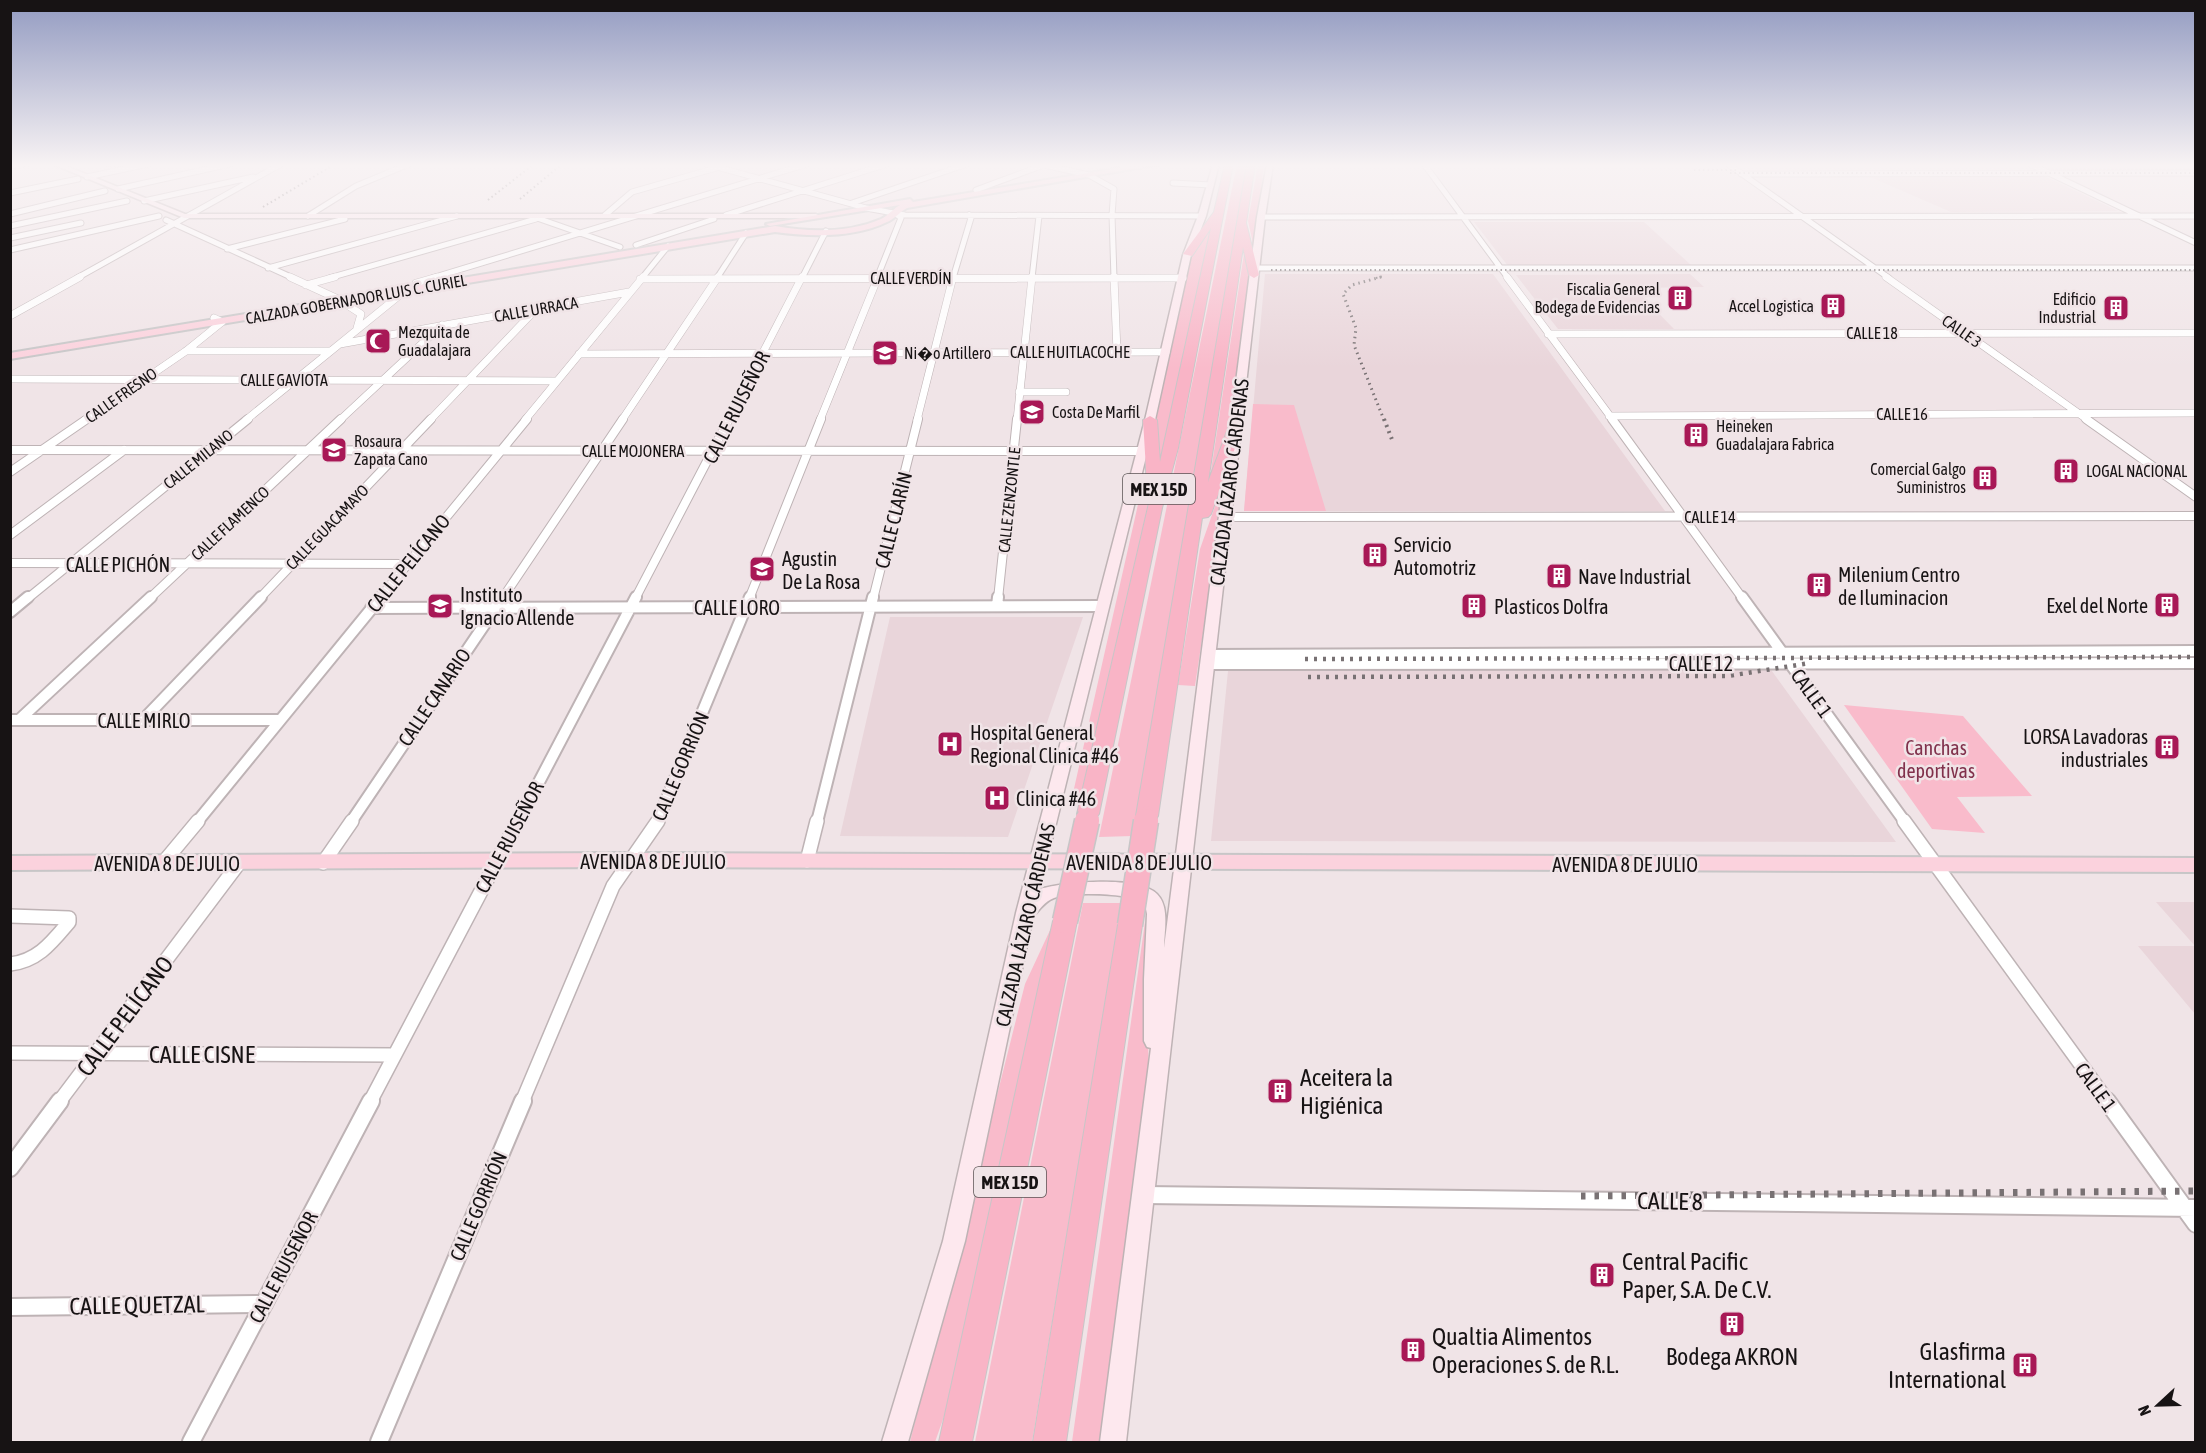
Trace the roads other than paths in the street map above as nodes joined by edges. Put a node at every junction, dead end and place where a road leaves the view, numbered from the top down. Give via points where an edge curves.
1 (826, 231) edge
2 (39, 232) edge
3 (97, 232) edge
4 (163, 232) edge
5 (190, 232) edge
6 (295, 232) edge
7 (399, 232) edge
8 (493, 232) edge
9 (575, 232) edge
10 (582, 232) edge
11 (679, 232) edge
12 (740, 232) edge
13 (752, 232) edge
14 (891, 232) edge
15 (966, 232) edge
16 (1037, 232) edge
17 (1112, 232) edge
18 (1196, 232) edge
19 (1203, 232) edge
20 (1215, 232) edge
21 (1240, 232) edge
22 (1246, 232) edge
23 (1259, 232) edge
24 (1474, 232) edge
25 (1822, 232) edge
26 (2172, 232) edge
27 (578, 233) junction
28 (747, 233) junction
29 (10, 238) edge
30 (2196, 243) edge
31 (668, 246) junction
32 (620, 247) junction
33 (634, 248) junction
34 (227, 249) junction
35 (10, 250) edge
36 (1188, 254) junction
37 (652, 264) junction
38 (268, 268) junction
39 (1500, 268) junction
40 (1876, 270) junction
41 (2196, 270) edge
42 (1254, 272) junction
43 (875, 278) junction
44 (953, 278) junction
45 (1032, 278) junction
46 (1114, 278) junction
47 (1183, 278) junction
48 (640, 279) junction
49 (717, 279) junction
50 (802, 279) junction
51 (416, 283) junction
52 (306, 285) junction
53 (406, 290) junction
54 (629, 292) junction
55 (338, 299) junction
56 (537, 308) junction
57 (10, 316) edge
58 (218, 320) junction
59 (442, 326) junction
60 (356, 328) junction
61 (1965, 333) junction
62 (2196, 333) edge
63 (1548, 334) junction
64 (337, 345) junction
65 (10, 346) edge
66 (186, 351) junction
67 (329, 351) junction
68 (935, 352) junction
69 (1025, 352) junction
70 (1117, 352) junction
71 (1166, 352) junction
72 (668, 353) junction
73 (764, 353) junction
74 (846, 353) junction
75 (579, 354) junction
76 (10, 356) edge
77 (10, 379) edge
78 (144, 379) junction
79 (295, 380) junction
80 (383, 380) junction
81 (468, 380) junction
82 (556, 381) junction
83 (1019, 392) junction
84 (1066, 392) dead end
85 (2077, 413) junction
86 (2196, 413) edge
87 (1609, 416) junction
88 (1150, 420) junction
89 (1236, 426) junction
90 (10, 450) edge
91 (41, 450) junction
92 (124, 450) junction
93 (208, 450) junction
94 (308, 451) junction
95 (400, 451) junction
96 (499, 451) junction
97 (602, 451) junction
98 (713, 451) junction
99 (808, 451) junction
100 (910, 451) junction
101 (1015, 451) junction
102 (1142, 451) junction
103 (10, 472) edge
104 (2196, 497) edge
105 (1154, 508) junction
106 (2196, 516) edge
107 (1225, 517) junction
108 (1684, 517) junction
109 (10, 535) edge
110 (1189, 550) junction
111 (10, 563) edge
112 (71, 563) junction
113 (186, 564) junction
114 (292, 564) junction
115 (406, 564) junction
116 (997, 606) junction
117 (1103, 606) junction
118 (495, 607) junction
119 (746, 607) junction
120 (872, 607) junction
121 (371, 608) junction
122 (632, 608) junction
123 (10, 612) edge
124 (2196, 651) edge
125 (1782, 652) junction
126 (1207, 660) junction
127 (1790, 663) junction
128 (2196, 663) edge
129 (15, 720) edge
130 (143, 720) junction
131 (278, 720) junction
132 (629, 860) junction
133 (496, 861) junction
134 (807, 861) junction
135 (1039, 862) junction
136 (10, 863) edge
137 (163, 863) junction
138 (239, 863) junction
139 (322, 863) junction
140 (1182, 863) junction
141 (2196, 865) edge
142 (1937, 866) junction
143 (1025, 913) junction
144 (10, 916) edge
145 (10, 964) edge
146 (10, 1053) edge
147 (96, 1054) junction
148 (394, 1055) junction
149 (1156, 1101) junction
150 (10, 1168) edge
151 (1144, 1195) junction
152 (2189, 1208) edge
153 (2196, 1224) edge
154 (264, 1304) junction
155 (10, 1307) edge
156 (976, 1345) junction
157 (191, 1443) edge
158 (379, 1443) edge
159 (895, 1443) edge
160 (944, 1443) edge
161 (955, 1443) edge
162 (1049, 1443) edge
163 (1113, 1443) edge

1 - 50 street, CALLE RUISEÑOR
2 - 29 street
3 - 35 street
4 - 57 street
5 - 34 street
6 - 34 street
7 - 38 street
8 - 52 street
9 - 27 street
10 - 27 street
11 - 33 street
12 - 33 main road, CALZADA GOBERNADOR LUIS C. CURIEL
13 - 28 main road, CALZADA GOBERNADOR LUIS C. CURIEL
14 - 43 street, CALLE GORRIÓN
15 - 44 street, CALLE CLARÍN
16 - 45 street, CALLE ZENZONTLE
17 - 46 street
18 - 36 main road, CALZADA LÁZARO CÁRDENAS
19 - 36 highway
20 - 105 highway, CALZADA LÁZARO CÁRDENAS / MEX 15D via 1171,448
21 - 110 highway, CALZADA LÁZARO CÁRDENAS / MEX 15D
22 - 42 highway
23 - 42 main road, CALZADA LÁZARO CÁRDENAS
24 - 39 street, CALLE 1
25 - 40 street, CALLE 3
26 - 30 street
27 - 32 street
27 - 51 street
28 - 31 main road, CALZADA GOBERNADOR LUIS C. CURIEL
28 - 49 street, CALLE CANARIO
31 - 33 main road, CALZADA GOBERNADOR LUIS C. CURIEL
31 - 37 street, CALLE PELÍCANO
32 - 33 main road, CALZADA GOBERNADOR LUIS C. CURIEL
32 - 51 main road, CALZADA GOBERNADOR LUIS C. CURIEL
33 - 37 street via 648,256
33 - 53 main road, CALZADA GOBERNADOR LUIS C. CURIEL
34 - 38 street
36 - 47 main road, CALZADA LÁZARO CÁRDENAS
37 - 48 street, CALLE PELÍCANO
38 - 52 street
39 - 40 street
39 - 42 street
39 - 63 street, CALLE 1
40 - 41 street
40 - 61 street, CALLE 3
42 - 89 main road, CALZADA LÁZARO CÁRDENAS
43 - 44 street, CALLE VERDÍN
43 - 50 street, CALLE VERDÍN
43 - 74 street, CALLE GORRIÓN
44 - 45 street, CALLE VERDÍN
44 - 68 street, CALLE CLARÍN
45 - 46 street, CALLE VERDÍN
45 - 69 street, CALLE ZENZONTLE
46 - 47 street, CALLE VERDÍN
46 - 70 street
47 - 71 main road, CALZADA LÁZARO CÁRDENAS
48 - 49 street, CALLE VERDÍN
48 - 54 street, CALLE PELÍCANO
49 - 50 street, CALLE VERDÍN
49 - 72 street, CALLE CANARIO
50 - 73 street, CALLE RUISEÑOR
51 - 55 main road, CALZADA GOBERNADOR LUIS C. CURIEL
52 - 55 street
53 - 55 main road, CALZADA GOBERNADOR LUIS C. CURIEL
53 - 60 street, CALLE MILANO
54 - 56 street, CALLE URRACA
54 - 75 street, CALLE PELÍCANO
55 - 58 main road, CALZADA GOBERNADOR LUIS C. CURIEL
55 - 60 street via 361,314
56 - 59 street, CALLE URRACA
56 - 81 street, CALLE GUACAMAYO
58 - 65 main road, CALZADA GOBERNADOR LUIS C. CURIEL
58 - 66 street, CALLE FRESNO
58 - 76 main road, CALZADA GOBERNADOR LUIS C. CURIEL
59 - 64 street, CALLE URRACA
59 - 80 street, CALLE FLAMENCO
60 - 64 street, CALLE MILANO
61 - 62 street, CALLE 18
61 - 63 street, CALLE 18
61 - 85 street, CALLE 3
63 - 87 street, CALLE 1
64 - 67 street, CALLE MILANO
66 - 67 street
66 - 78 street, CALLE FRESNO
67 - 79 street, CALLE MILANO
68 - 69 street, CALLE HUITLACOCHE
68 - 74 street, CALLE HUITLACOCHE
68 - 100 street, CALLE CLARÍN
69 - 70 street, CALLE HUITLACOCHE
69 - 83 street, CALLE ZENZONTLE
70 - 71 street, CALLE HUITLACOCHE
71 - 88 main road, CALZADA LÁZARO CÁRDENAS
72 - 73 street, CALLE HUITLACOCHE
72 - 75 street, CALLE HUITLACOCHE
72 - 97 street, CALLE CANARIO
73 - 74 street, CALLE HUITLACOCHE
73 - 98 street, CALLE RUISEÑOR
74 - 99 street, CALLE GORRIÓN
75 - 82 street, CALLE PELÍCANO
77 - 78 street, CALLE GAVIOTA
78 - 79 street, CALLE GAVIOTA
78 - 91 street, CALLE FRESNO
79 - 80 street, CALLE GAVIOTA
79 - 93 street, CALLE MILANO
80 - 81 street, CALLE GAVIOTA
80 - 94 street, CALLE FLAMENCO
81 - 82 street, CALLE GAVIOTA
81 - 95 street, CALLE GUACAMAYO
82 - 96 street, CALLE PELÍCANO
83 - 84 street
83 - 101 street, CALLE ZENZONTLE
85 - 86 street, CALLE 16
85 - 87 street, CALLE 16
85 - 104 street, CALLE 3
87 - 108 street, CALLE 1
88 - 102 main road, CALZADA LÁZARO CÁRDENAS
88 - 105 highway
89 - 107 main road, CALZADA LÁZARO CÁRDENAS
89 - 110 highway
90 - 91 street, CALLE MOJONERA
91 - 92 street, CALLE MOJONERA
91 - 103 street, CALLE FRESNO
92 - 93 street, CALLE MOJONERA
92 - 109 street
93 - 94 street, CALLE MOJONERA
93 - 112 street, CALLE MILANO
94 - 95 street, CALLE MOJONERA
94 - 113 street, CALLE FLAMENCO
95 - 96 street, CALLE MOJONERA
95 - 114 street, CALLE GUACAMAYO
96 - 97 street, CALLE MOJONERA
96 - 115 street, CALLE PELÍCANO
97 - 98 street, CALLE MOJONERA
97 - 118 street, CALLE CANARIO
98 - 99 street, CALLE MOJONERA
98 - 122 street, CALLE RUISEÑOR
99 - 100 street, CALLE MOJONERA
99 - 119 street, CALLE GORRIÓN
100 - 101 street, CALLE MOJONERA
100 - 120 street, CALLE CLARÍN
101 - 102 street, CALLE MOJONERA
101 - 116 street, CALLE ZENZONTLE
102 - 117 main road, CALZADA LÁZARO CÁRDENAS
105 - 156 highway, CALZADA LÁZARO CÁRDENAS / MEX 15D, bridge
106 - 108 street, CALLE 14
107 - 108 street, CALLE 14
107 - 126 main road, CALZADA LÁZARO CÁRDENAS
108 - 125 street, CALLE 1
110 - 162 highway, CALZADA LÁZARO CÁRDENAS / MEX 15D, bridge
111 - 112 street, CALLE PICHÓN
112 - 113 street, CALLE PICHÓN
112 - 123 street, CALLE MILANO
113 - 114 street, CALLE PICHÓN
113 - 129 street, CALLE FLAMENCO
114 - 115 street, CALLE PICHÓN
114 - 130 street, CALLE GUACAMAYO
115 - 121 street, CALLE PELÍCANO
116 - 117 street, CALLE LORO
116 - 120 street, CALLE LORO
117 - 135 main road, CALZADA LÁZARO CÁRDENAS
118 - 121 street, CALLE LORO
118 - 122 street, CALLE LORO
118 - 139 street, CALLE CANARIO
119 - 120 street, CALLE LORO
119 - 122 street, CALLE LORO
119 - 132 street, CALLE GORRIÓN via 656,825
120 - 134 street, CALLE CLARÍN
121 - 131 street, CALLE PELÍCANO
122 - 133 street, CALLE RUISEÑOR
124 - 125 street, CALLE 12
125 - 126 street, CALLE 12
125 - 127 street, CALLE 1
126 - 127 street, CALLE 12
126 - 140 main road, CALZADA LÁZARO CÁRDENAS
127 - 128 street, CALLE 12
127 - 142 street, CALLE 1
129 - 130 street, CALLE MIRLO
130 - 131 street, CALLE MIRLO
131 - 137 street, CALLE PELÍCANO
132 - 133 main road, AVENIDA 8 DE JULIO
132 - 134 main road, AVENIDA 8 DE JULIO
132 - 158 street, CALLE GORRIÓN via 608,897
133 - 139 main road, AVENIDA 8 DE JULIO
133 - 148 street, CALLE RUISEÑOR
134 - 135 main road, AVENIDA 8 DE JULIO
135 - 140 main road, AVENIDA 8 DE JULIO
135 - 143 main road, CALZADA LÁZARO CÁRDENAS
136 - 137 main road, AVENIDA 8 DE JULIO
137 - 138 main road, AVENIDA 8 DE JULIO
138 - 139 main road, AVENIDA 8 DE JULIO
138 - 147 street, CALLE PELÍCANO
140 - 142 main road, AVENIDA 8 DE JULIO
140 - 149 main road, CALZADA LÁZARO CÁRDENAS
141 - 142 main road, AVENIDA 8 DE JULIO
142 - 152 street, CALLE 1
143 - 149 main road via 1047,893 1059,890 1139,892 1154,904
143 - 159 main road, CALZADA LÁZARO CÁRDENAS via 954,1241
144 - 145 street via 62,916 69,918 69,922 38,957
146 - 147 street, CALLE CISNE
147 - 148 street, CALLE CISNE
147 - 150 street, CALLE PELÍCANO
148 - 154 street, CALLE RUISEÑOR
149 - 151 main road, CALZADA LÁZARO CÁRDENAS
151 - 152 street, CALLE 8
151 - 163 main road, CALZADA LÁZARO CÁRDENAS
152 - 153 street, CALLE 1
154 - 155 street, CALLE QUETZAL
154 - 157 street, CALLE RUISEÑOR
156 - 160 highway
156 - 161 highway, CALZADA LÁZARO CÁRDENAS / MEX 15D

